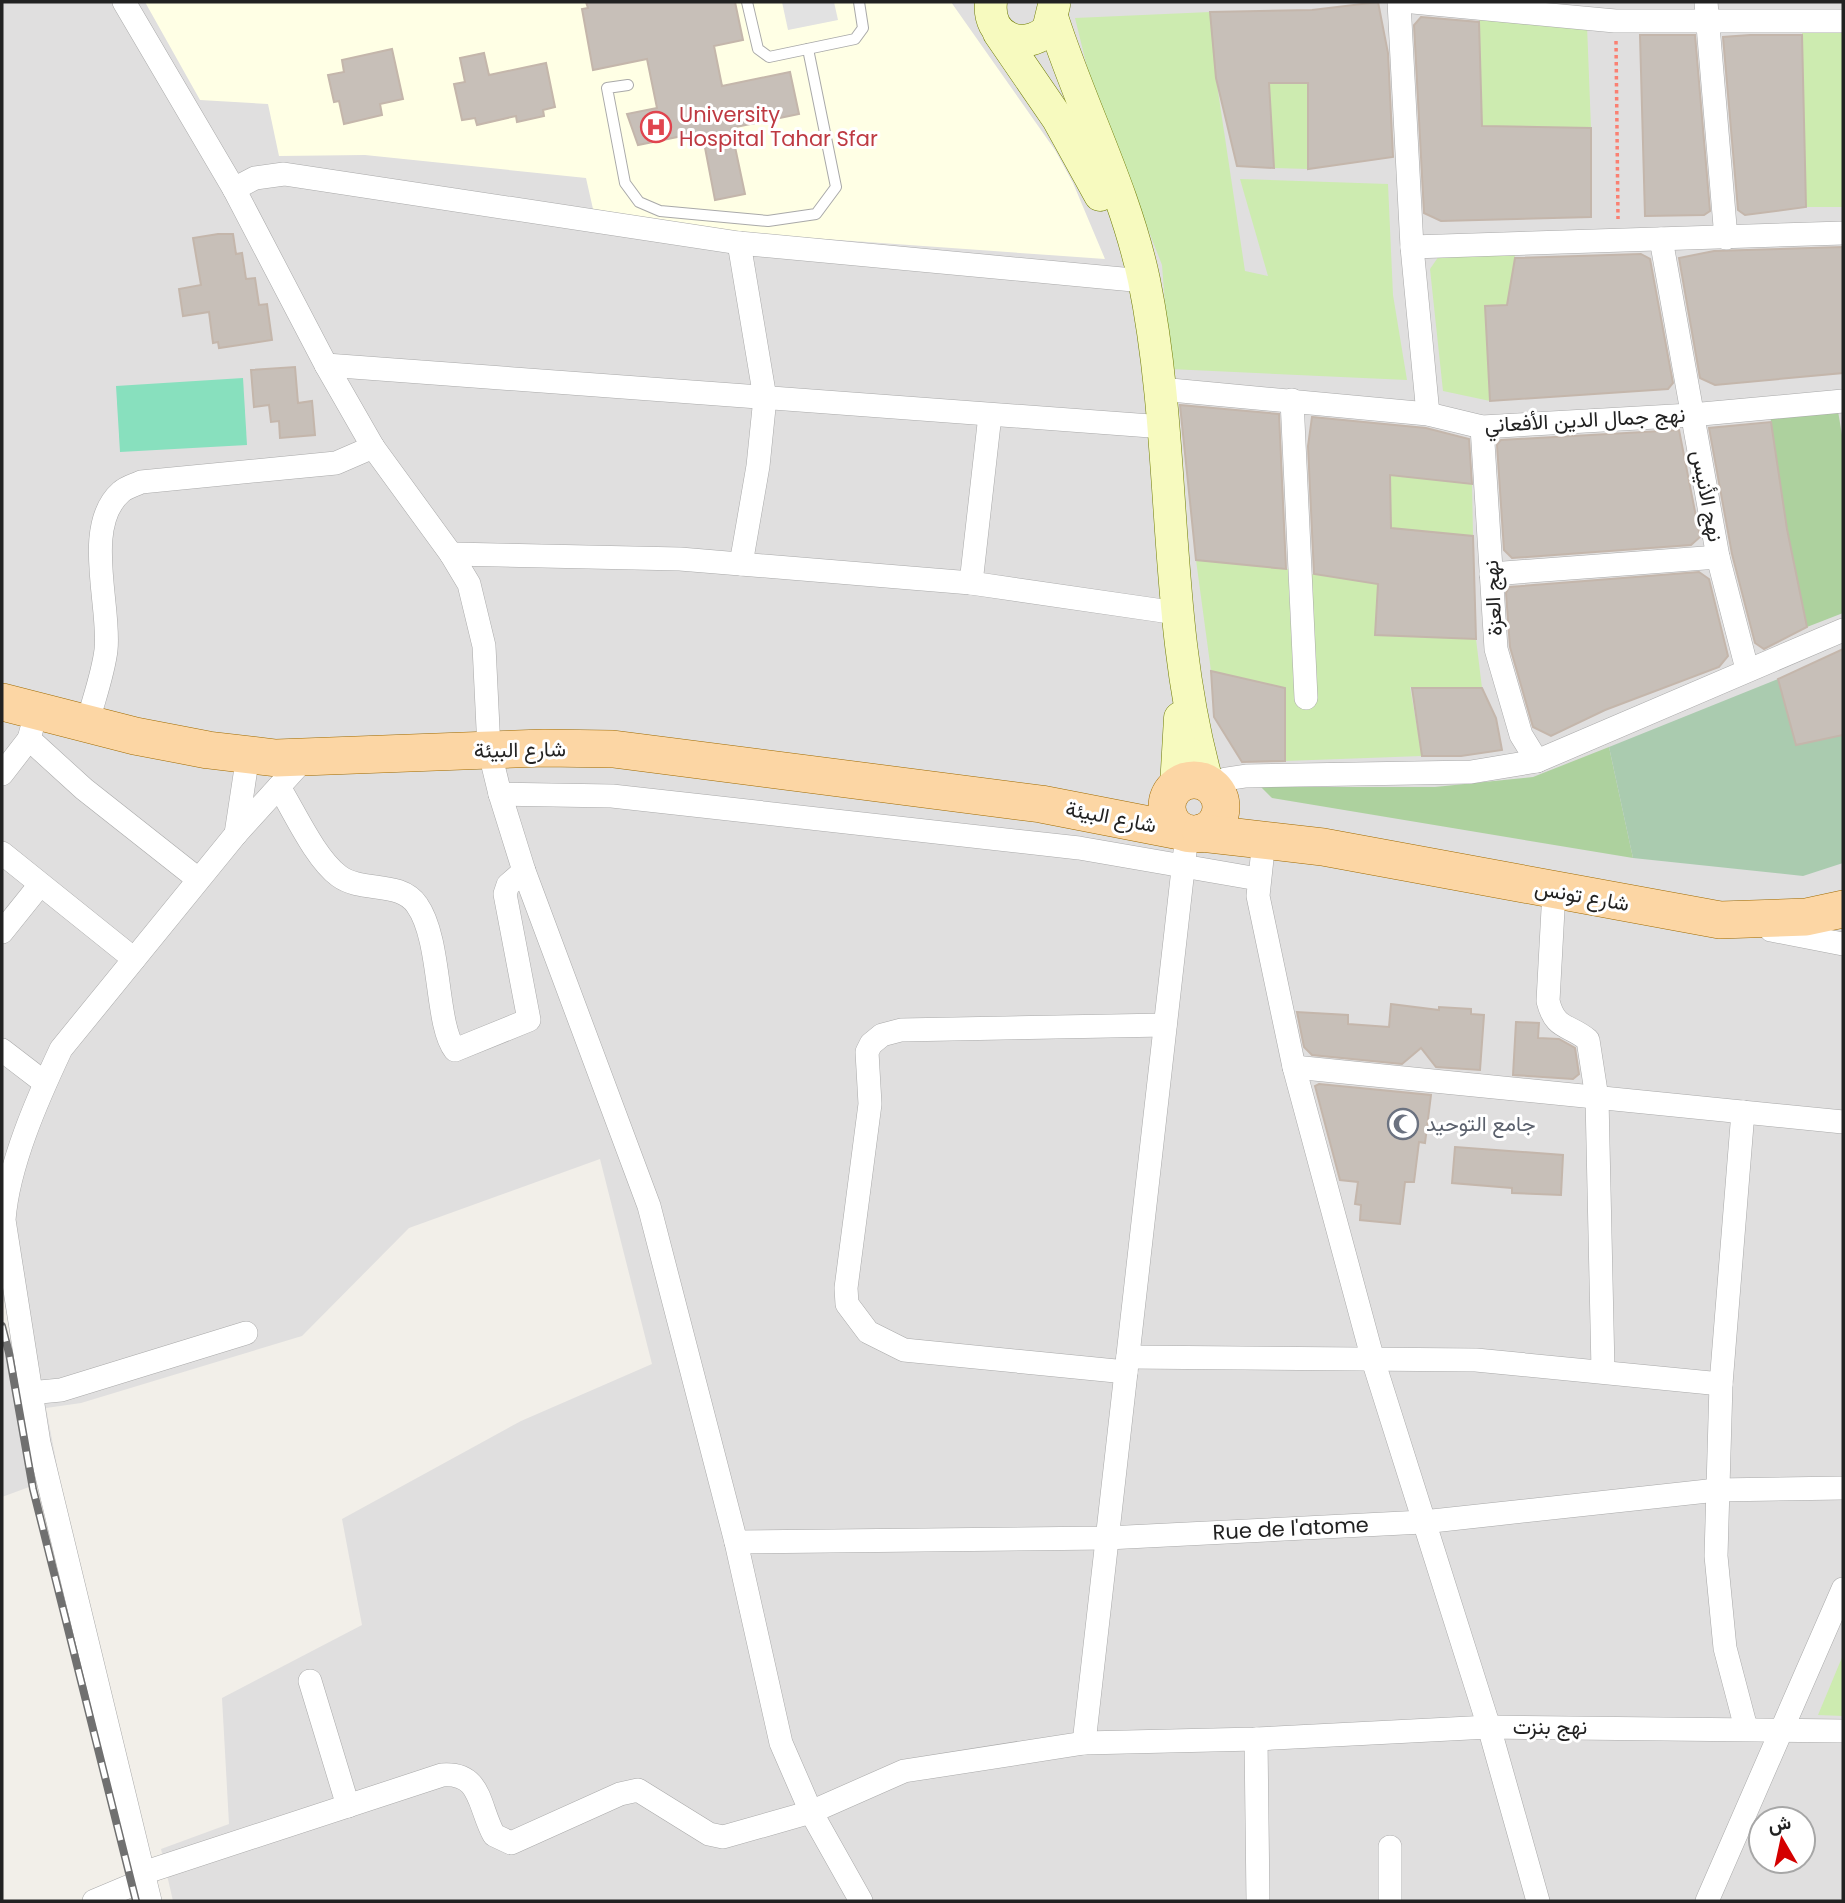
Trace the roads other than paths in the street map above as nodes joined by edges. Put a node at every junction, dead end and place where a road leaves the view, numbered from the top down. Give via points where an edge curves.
1 (124, 2) edge
2 (747, 2) edge
3 (859, 2) edge
4 (1399, 2) edge
5 (1413, 2) edge
6 (1451, 4) edge
7 (1053, 11) edge
8 (1706, 11) edge
9 (1615, 12) edge
10 (990, 14) edge
11 (1843, 21) edge
12 (808, 49) junction
13 (628, 85) dead end
14 (234, 189) junction
15 (1843, 233) edge
16 (1726, 238) junction
17 (1661, 239) junction
18 (739, 243) junction
19 (1412, 247) junction
20 (1144, 281) junction
21 (326, 365) junction
22 (1160, 389) junction
23 (765, 398) junction
24 (1292, 400) junction
25 (1843, 401) edge
26 (1428, 414) junction
27 (990, 415) junction
28 (1691, 415) junction
29 (1482, 427) junction
30 (1164, 428) junction
31 (373, 447) junction
32 (451, 554) junction
33 (1718, 557) junction
34 (741, 564) junction
35 (1492, 574) junction
36 (971, 583) junction
37 (1177, 612) junction
38 (1843, 629) edge
39 (1747, 669) junction
40 (1306, 698) dead end
41 (2, 702) edge
42 (87, 724) junction
43 (32, 726) junction
44 (489, 749) junction
45 (248, 755) junction
46 (305, 758) junction
47 (1536, 761) junction
48 (2, 774) edge
49 (279, 787) junction
50 (1205, 790) junction
51 (500, 794) junction
52 (1041, 804) junction
53 (236, 834) junction
54 (1188, 841) junction
55 (1264, 841) junction
56 (1323, 847) junction
57 (2, 853) edge
58 (524, 871) junction
59 (198, 879) junction
60 (1258, 879) junction
61 (39, 886) junction
62 (1554, 891) junction
63 (1843, 909) edge
64 (1720, 920) junction
65 (2, 932) edge
66 (1843, 944) edge
67 (134, 960) junction
68 (1165, 1025) junction
69 (2, 1050) edge
70 (1294, 1067) junction
71 (45, 1083) junction
72 (1597, 1098) junction
73 (1743, 1112) junction
74 (1843, 1122) edge
75 (6, 1264) edge
76 (246, 1333) dead end
77 (13, 1353) edge
78 (1373, 1360) junction
79 (1127, 1365) junction
80 (1603, 1370) junction
81 (1721, 1384) junction
82 (29, 1393) junction
83 (1843, 1488) edge
84 (1717, 1490) junction
85 (1423, 1522) junction
86 (1107, 1538) junction
87 (736, 1542) junction
88 (1843, 1590) edge
89 (310, 1681) dead end
90 (1489, 1727) junction
91 (1746, 1728) junction
92 (1782, 1728) junction
93 (1843, 1731) edge
94 (1256, 1739) junction
95 (1084, 1743) junction
96 (348, 1806) junction
97 (811, 1812) junction
98 (1390, 1847) dead end
99 (145, 1885) edge
100 (94, 1901) edge
101 (861, 1901) edge
102 (1258, 1901) edge
103 (1390, 1901) edge
104 (1538, 1901) edge
105 (1707, 1901) edge

1 - 14 street
2 - 12 lane via 761,52 774,56
3 - 12 lane via 863,23 859,36
4 - 19 street
5 - 6 street
6 - 9 street
7 - 10 street via 1048,30 1030,41 1009,39
7 - 20 street via 1128,217
8 - 9 street
8 - 11 street
8 - 16 street
10 - 20 street via 1084,162
12 - 13 lane via 836,187 816,214 784,220 660,211 639,202 625,183 607,89
14 - 18 street via 255,178 284,174
14 - 21 street
15 - 16 street
16 - 17 street
17 - 19 street
17 - 28 street, نهج الأنيس
18 - 20 street
18 - 23 street
19 - 26 street
20 - 22 street
21 - 23 street
21 - 31 street
22 - 24 street, نهج جمال الدين الأفعاني
22 - 30 street
23 - 27 street
23 - 34 street
24 - 26 street, نهج جمال الدين الأفعاني
24 - 40 street
25 - 28 street, نهج جمال الدين الأفعاني
26 - 29 street, نهج جمال الدين الأفعاني
27 - 30 street
27 - 36 street
28 - 29 street, نهج جمال الدين الأفعاني
28 - 33 street, نهج الأنيس
29 - 35 street, نهج العزة
30 - 37 street
31 - 32 street
31 - 42 street via 336,463 141,482 121,492 109,510 102,535 106,651
32 - 34 street
32 - 44 street via 468,584 481,627
33 - 35 street
33 - 39 street, نهج الأنيس
34 - 36 street
35 - 47 street, نهج العزة via 1496,649 1503,682 1521,735
36 - 37 street
37 - 50 street
38 - 39 street
39 - 47 street
41 - 43 main road, شارع البيئة
42 - 43 main road, شارع البيئة
42 - 45 main road, شارع البيئة
43 - 48 street
43 - 59 street via 84,789
44 - 46 main road, شارع البيئة
44 - 51 street
44 - 52 main road, شارع البيئة via 613,749
45 - 46 main road, شارع البيئة
45 - 53 street
46 - 49 street
47 - 50 street via 1471,772 1247,776 1226,779
49 - 53 street
49 - 58 street via 335,872 357,885 407,895 418,906 440,978 447,1034 455,1050 529,1020 505,894
50 - 52 main road, شارع البيئة
50 - 54 main road via 1220,815 1209,830
50 - 54 main road via 1167,802 1174,826
50 - 56 main road, شارع تونس via 1242,813
51 - 54 street via 612,796 1079,848
51 - 58 street
52 - 54 main road, شارع البيئة
53 - 59 street
54 - 55 main road, شارع تونس
54 - 60 street
54 - 68 street
55 - 56 main road, شارع تونس
55 - 60 street
56 - 62 main road, شارع تونس
57 - 61 street
58 - 87 street via 649,1206
59 - 67 street
60 - 70 street
61 - 65 street
61 - 67 street
62 - 64 main road, شارع تونس
62 - 72 street via 1548,1001 1558,1024 1588,1040
63 - 64 main road, شارع تونس via 1806,917
64 - 66 street
67 - 71 street via 61,1049
68 - 79 street
68 - 79 street via 901,1030 882,1035 867,1052 870,1104 846,1288 847,1304 855,1318 868,1332 904,1350
69 - 71 street
70 - 72 street
70 - 78 street
71 - 75 street via 6,1197
72 - 73 street
72 - 80 street
73 - 74 street
73 - 81 street
75 - 77 street
76 - 82 street via 61,1390
77 - 82 street
78 - 79 street
78 - 80 street via 1476,1360
78 - 85 street
79 - 86 street
80 - 81 street
81 - 84 street
82 - 99 street
83 - 84 street, Rue de l'atome
84 - 85 street, Rue de l'atome
84 - 91 street via 1716,1556 1725,1648
85 - 86 street, Rue de l'atome
85 - 90 street
86 - 87 street, Rue de l'atome
86 - 95 street
87 - 97 street via 781,1743
88 - 92 street
89 - 96 street
90 - 91 street, نهج بنزت
90 - 94 street, نهج بنزت
90 - 104 street
91 - 92 street, نهج بنزت
92 - 93 street, نهج بنزت
92 - 105 street
94 - 95 street, نهج بنزت
94 - 102 street
95 - 97 street, نهج بنزت via 904,1771
96 - 97 street, نهج بنزت via 442,1775 458,1774 473,1783 494,1835 511,1843 628,1790 648,1793 694,1826 723,1838
96 - 99 street, نهج بنزت
97 - 101 street
98 - 103 street
99 - 100 street, نهج بنزت

